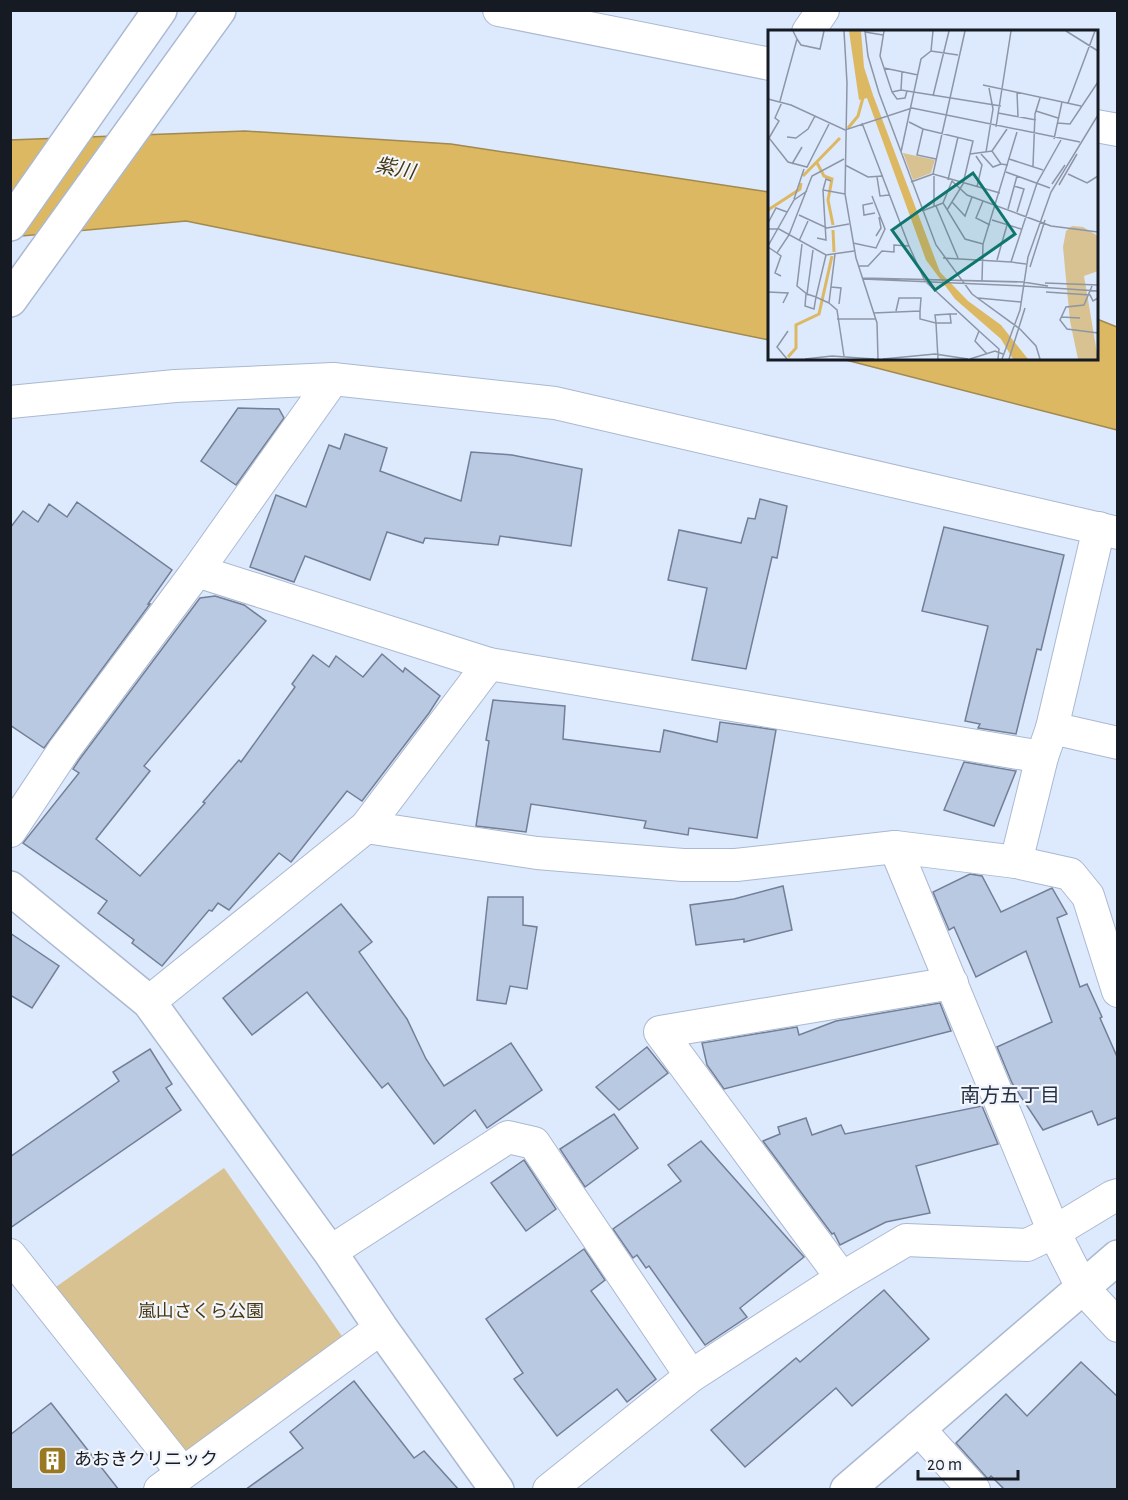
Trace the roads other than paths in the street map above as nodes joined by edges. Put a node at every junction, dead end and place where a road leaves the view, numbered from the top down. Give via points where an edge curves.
1 (160, 10) edge
2 (219, 10) edge
3 (499, 10) edge
4 (824, 10) edge
5 (809, 30) edge
6 (768, 64) edge
7 (1098, 126) edge
8 (1118, 130) edge
9 (10, 224) edge
10 (10, 300) edge
11 (333, 379) junction
12 (10, 402) edge
13 (1108, 531) edge
14 (197, 571) junction
15 (489, 664) junction
16 (1047, 743) junction
17 (1118, 744) edge
18 (366, 827) junction
19 (10, 831) edge
20 (895, 847) junction
21 (1016, 862) junction
22 (10, 888) edge
23 (952, 982) junction
24 (1118, 990) edge
25 (149, 1002) junction
26 (1118, 1195) edge
27 (1054, 1232) junction
28 (330, 1252) junction
29 (10, 1255) edge
30 (1118, 1257) edge
31 (842, 1278) junction
32 (1082, 1287) junction
33 (1118, 1326) edge
34 (381, 1328) junction
35 (690, 1376) junction
36 (918, 1428) junction
37 (171, 1481) edge
38 (497, 1490) edge
39 (549, 1490) edge
40 (846, 1490) edge
41 (974, 1490) edge

1 - 9 street
2 - 10 street
3 - 6 street
4 - 5 street
7 - 8 street
11 - 12 street via 175,386
11 - 13 street via 555,403
11 - 14 street
13 - 16 street
14 - 15 street
14 - 19 street via 64,750
15 - 16 street
15 - 18 street
16 - 17 street
16 - 21 street
18 - 20 street via 537,853 683,865 736,865
18 - 25 street
20 - 21 street
20 - 23 street
21 - 24 street via 1070,874 1088,896
22 - 25 street
23 - 27 street
23 - 31 street via 660,1032
25 - 28 street
26 - 27 street
27 - 31 street via 1027,1245 906,1240
27 - 32 street
28 - 34 street
28 - 35 street via 508,1137 534,1143
29 - 37 street
30 - 32 street
31 - 35 street
32 - 33 street
32 - 36 street
34 - 37 street
34 - 38 street
35 - 39 street
36 - 40 street
36 - 41 street

